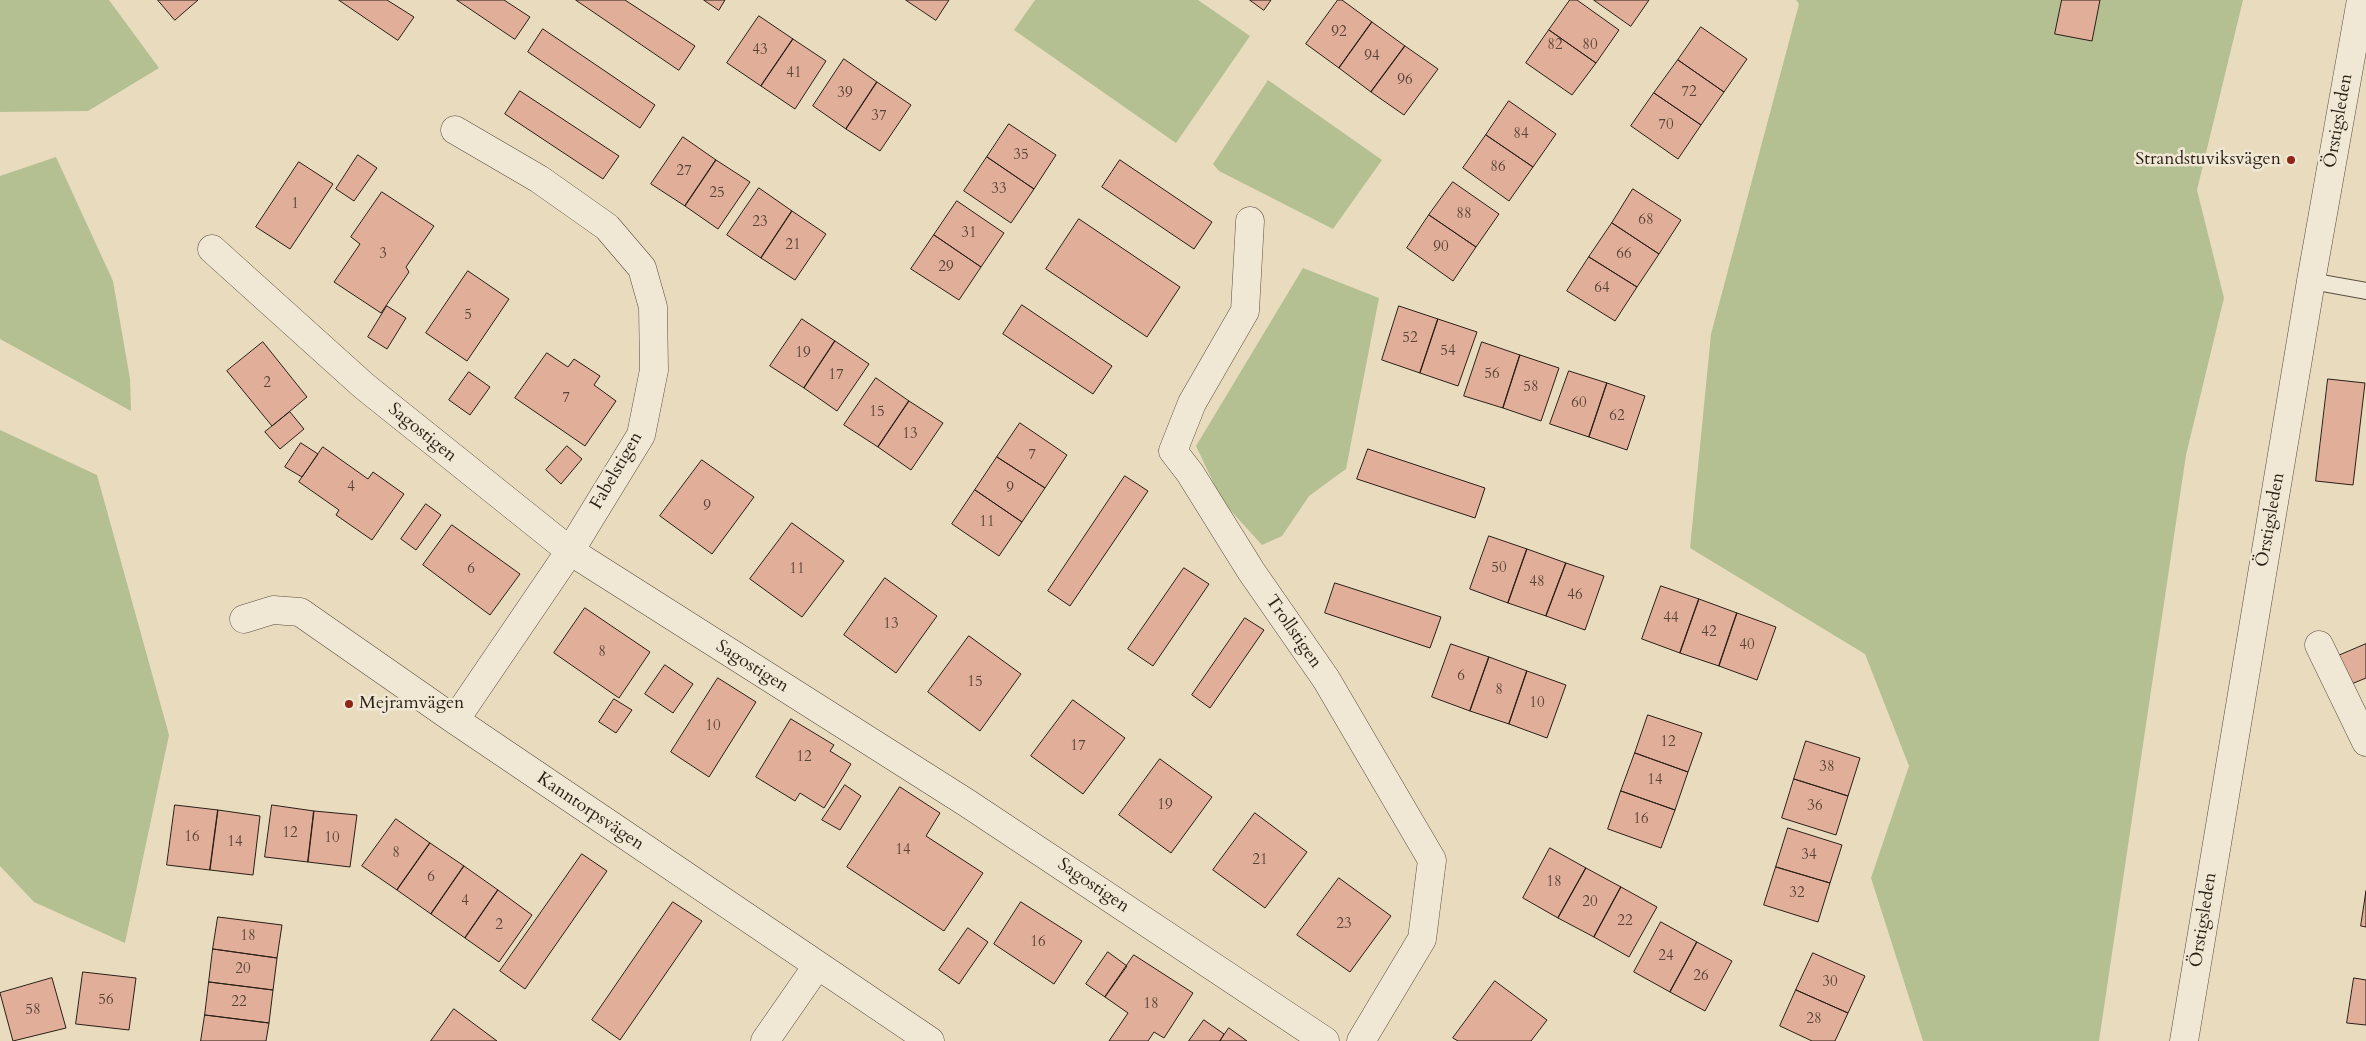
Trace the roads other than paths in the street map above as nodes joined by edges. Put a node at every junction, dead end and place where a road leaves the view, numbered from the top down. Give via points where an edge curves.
1 (2361, 0) edge
2 (455, 130) dead end
3 (1250, 221) dead end
4 (212, 249) dead end
5 (2311, 281) junction
6 (2366, 291) edge
7 (570, 551) junction
8 (244, 619) dead end
9 (2319, 645) dead end
10 (455, 720) junction
11 (2366, 742) edge
12 (816, 966) junction
13 (765, 1041) edge
14 (930, 1041) edge
15 (1325, 1041) edge
16 (1361, 1041) edge
17 (2184, 1041) edge

1 - 5 street, Örstigsleden
2 - 7 street, Fabelstigen via 539,178 608,227 642,268 654,307 654,370 641,435
3 - 16 street, Trollstigen via 1246,311 1192,402 1172,451 1190,473 1251,571 1326,679 1432,860 1422,939
4 - 7 street, Sagostigen via 364,386
5 - 6 lane
5 - 17 street, Örstigsleden
7 - 10 street, Fabelstigen
7 - 15 street, Sagostigen via 967,803
8 - 10 street, Kanntorpsvägen via 273,610 300,612
9 - 11 street
10 - 12 street, Kanntorpsvägen
12 - 13 street
12 - 14 street, Kanntorpsvägen

